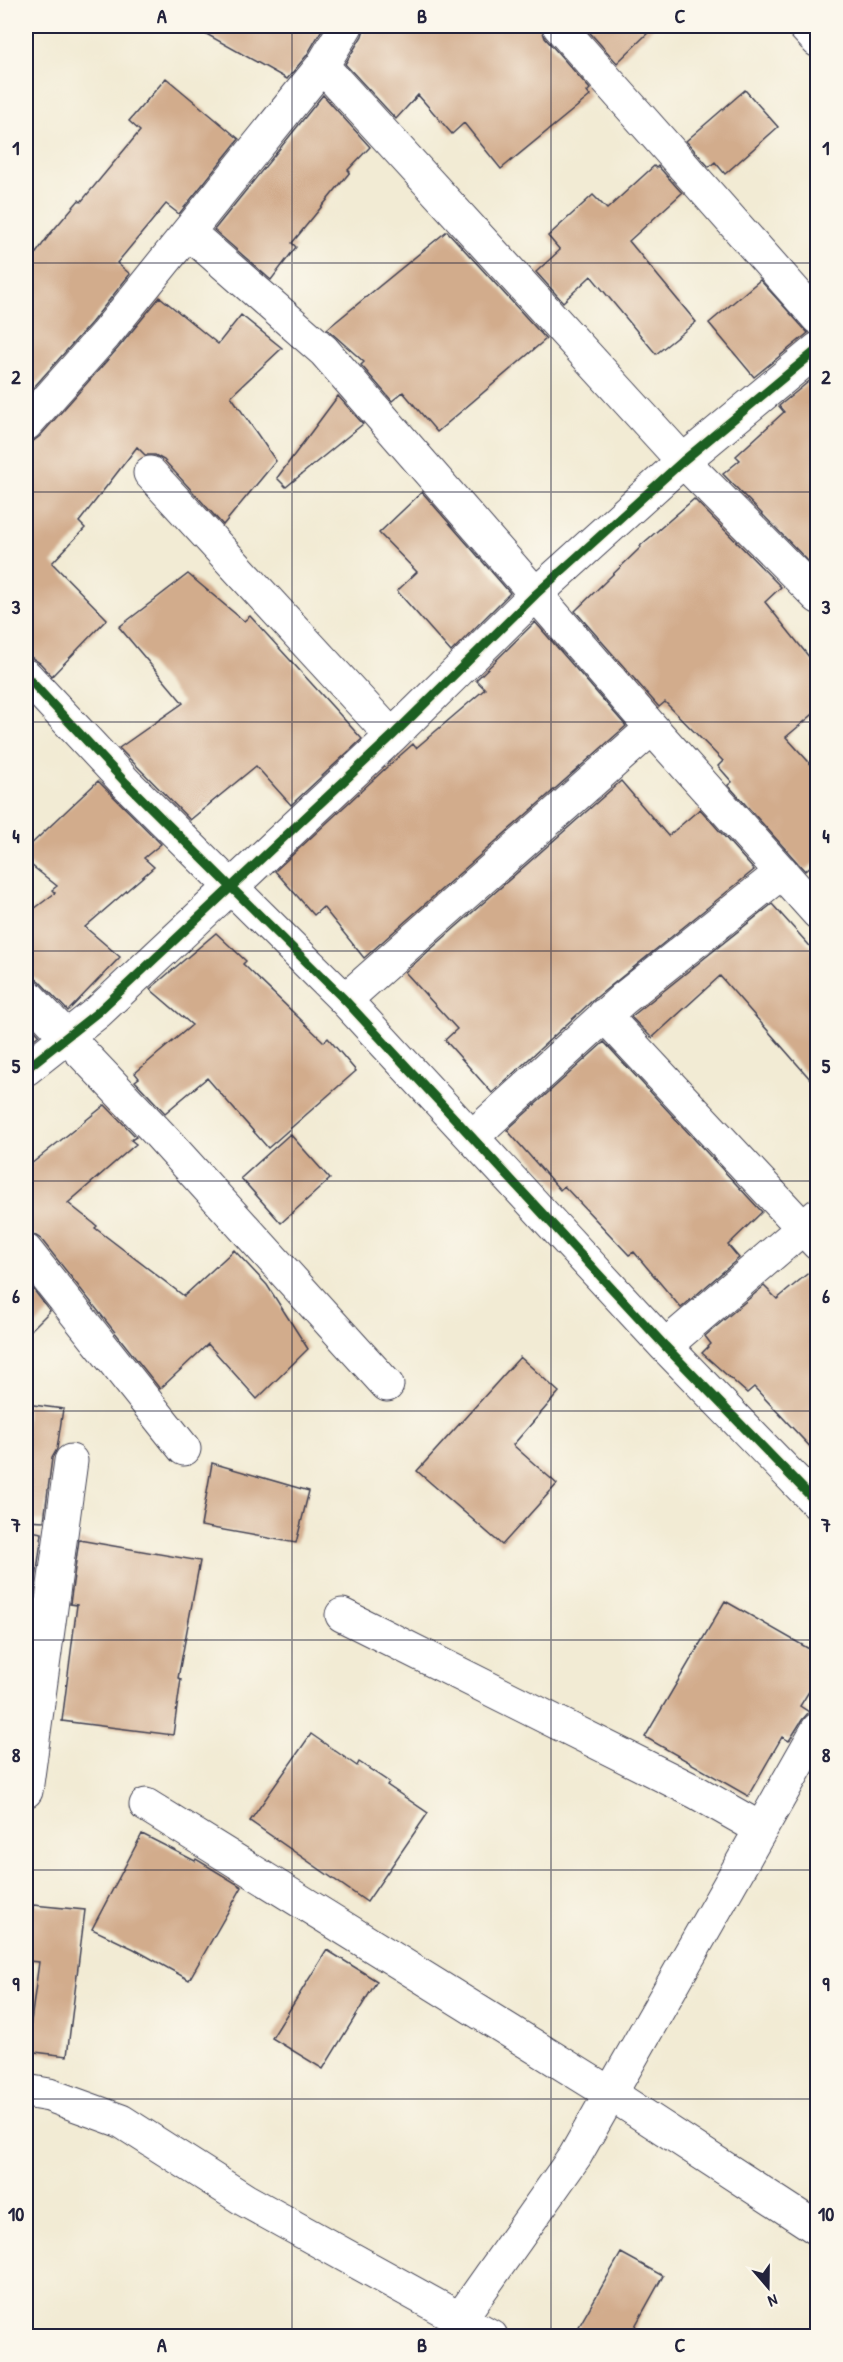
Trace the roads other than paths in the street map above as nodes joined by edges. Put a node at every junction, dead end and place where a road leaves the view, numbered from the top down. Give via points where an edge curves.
1 (346, 26) edge
2 (559, 26) edge
3 (804, 26) edge
4 (818, 41) edge
5 (322, 66) junction
6 (188, 232) junction
7 (818, 318) edge
8 (818, 350) edge
9 (26, 424) edge
10 (682, 461) junction
11 (150, 472) dead end
12 (815, 590) edge
13 (536, 594) junction
14 (26, 676) edge
15 (652, 728) junction
16 (392, 735) junction
17 (782, 872) junction
18 (230, 888) junction
19 (818, 913) edge
20 (26, 994) edge
21 (345, 1000) junction
22 (604, 1015) junction
23 (68, 1037) junction
24 (26, 1069) edge
25 (472, 1137) junction
26 (813, 1229) edge
27 (26, 1251) edge
28 (665, 1347) junction
29 (387, 1386) dead end
30 (184, 1449) dead end
31 (71, 1461) dead end
32 (818, 1504) edge
33 (342, 1614) dead end
34 (818, 1729) edge
35 (26, 1791) edge
36 (146, 1805) dead end
37 (761, 1829) junction
38 (26, 2091) edge
39 (611, 2094) junction
40 (818, 2229) edge
41 (460, 2319) junction
42 (491, 2337) edge

1 - 5 street
2 - 7 street
3 - 4 street
5 - 6 street
5 - 10 street
6 - 9 street
6 - 13 street via 324,351
8 - 10 street
10 - 12 street
10 - 13 street
11 - 16 street
13 - 15 street
13 - 16 street
14 - 18 street
15 - 17 street
15 - 21 street
16 - 18 street
17 - 19 street
17 - 22 street
18 - 21 street
18 - 23 street
20 - 23 street
21 - 25 street
22 - 25 street
22 - 26 street
23 - 24 street
23 - 29 street
25 - 28 street
26 - 28 street
27 - 30 street
28 - 32 street
31 - 35 street
33 - 37 street via 696,1792
34 - 37 street
36 - 39 street
37 - 39 street
38 - 41 street via 49,2095 121,2121 245,2200
39 - 40 street
39 - 41 street via 575,2156
41 - 42 street

